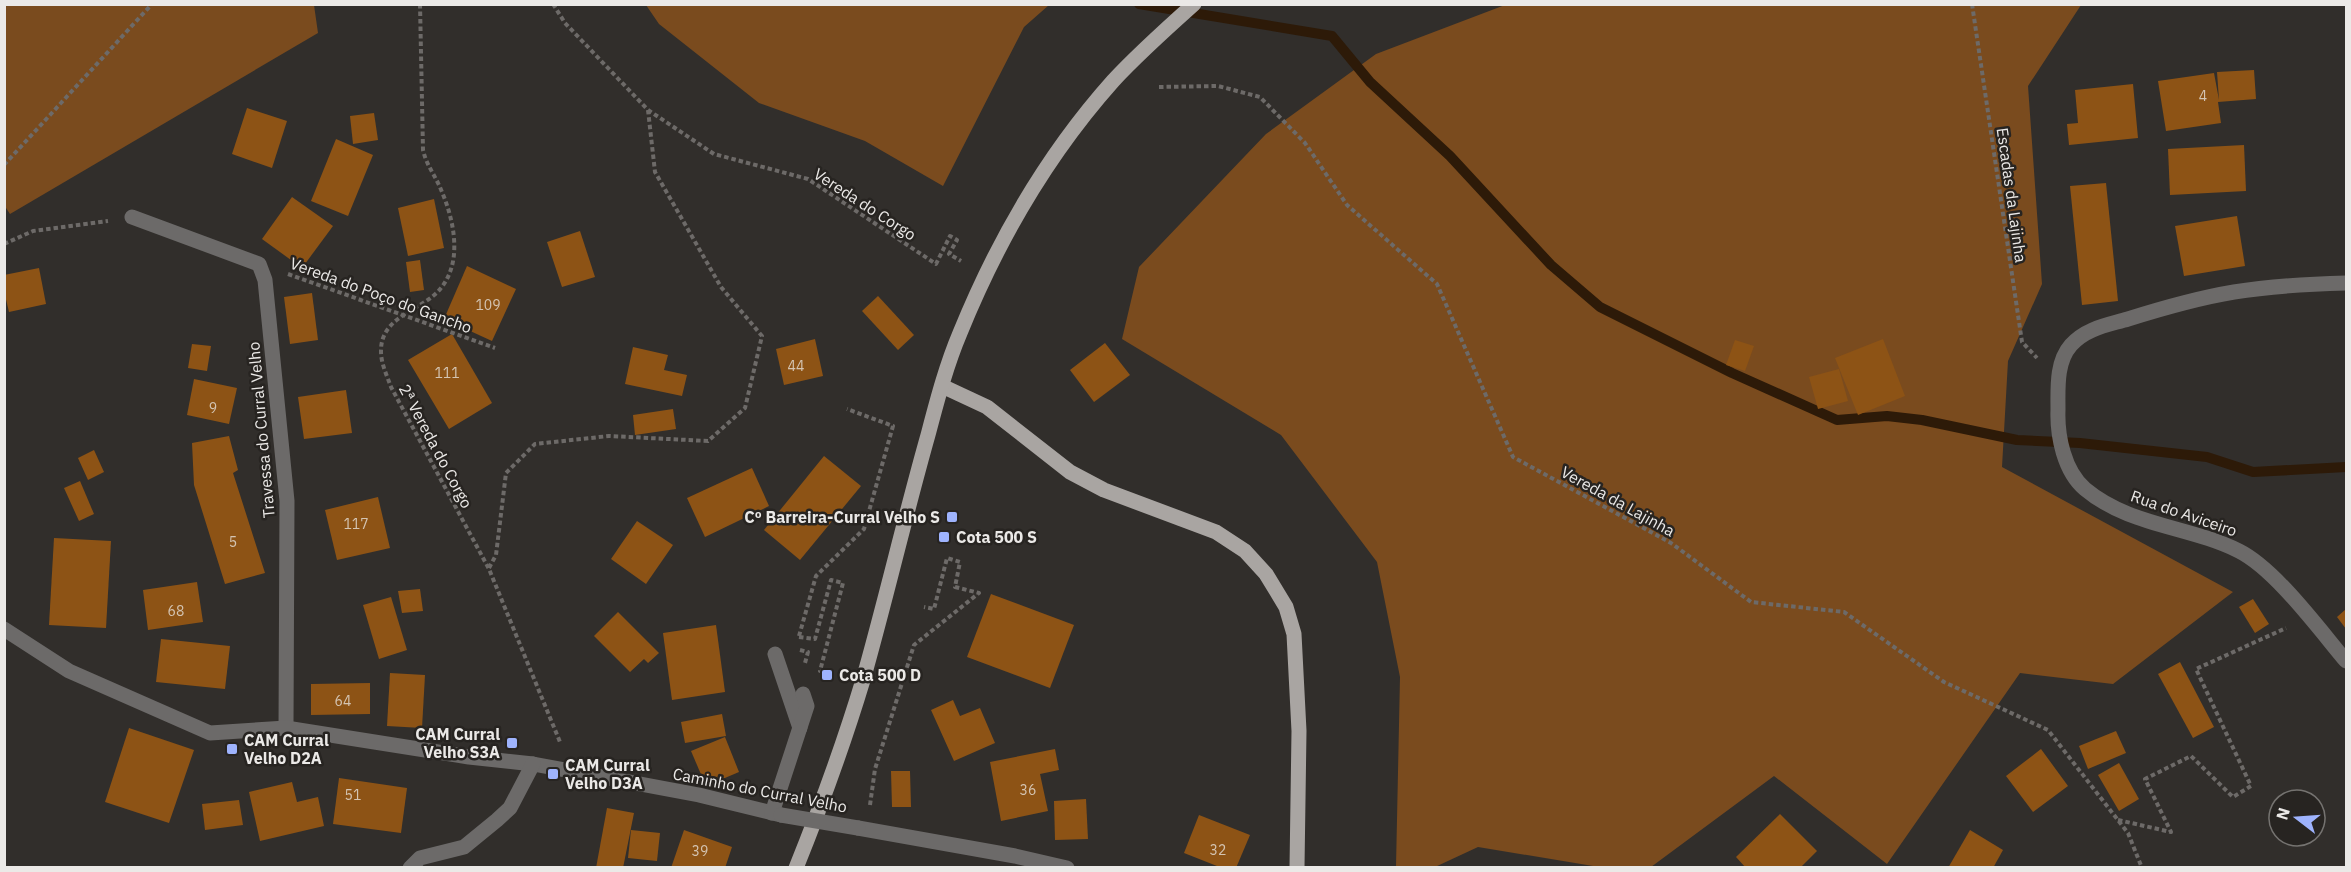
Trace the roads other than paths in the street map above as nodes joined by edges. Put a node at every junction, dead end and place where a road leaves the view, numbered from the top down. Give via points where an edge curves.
1 (1194, 4) edge
2 (132, 217) road end
3 (2346, 283) edge
4 (942, 386) junction
5 (4, 629) edge
6 (775, 654) dead end
7 (2346, 661) edge
8 (803, 694) dead end
9 (286, 728) junction
10 (800, 728) junction
11 (533, 764) junction
12 (777, 814) junction
13 (410, 867) edge
14 (796, 867) edge
15 (1067, 867) edge
16 (1297, 867) edge

1 - 4 main road via 1122,72 1076,124 1043,171 1013,220 959,334
2 - 9 street, Travessa do Curral Velho via 259,264 265,280 287,501
3 - 7 street, Rua do Aviceiro via 2235,292 2177,304 2088,331 2071,345 2059,370 2057,422 2070,471 2082,487 2102,503 2136,518 2207,539 2257,561
4 - 14 main road via 862,680
4 - 16 main road via 987,407 1070,472 1104,490 1216,532 1245,551 1266,574 1286,606 1294,634 1299,731
5 - 9 street, Caminho do Curral Velho via 69,671 210,733
6 - 10 street
8 - 10 street via 807,706
9 - 11 street, Caminho do Curral Velho
10 - 12 street
11 - 12 street, Caminho do Curral Velho
11 - 13 street via 510,808 481,834 464,847 420,858
12 - 15 street, Caminho do Curral Velho, bridge

